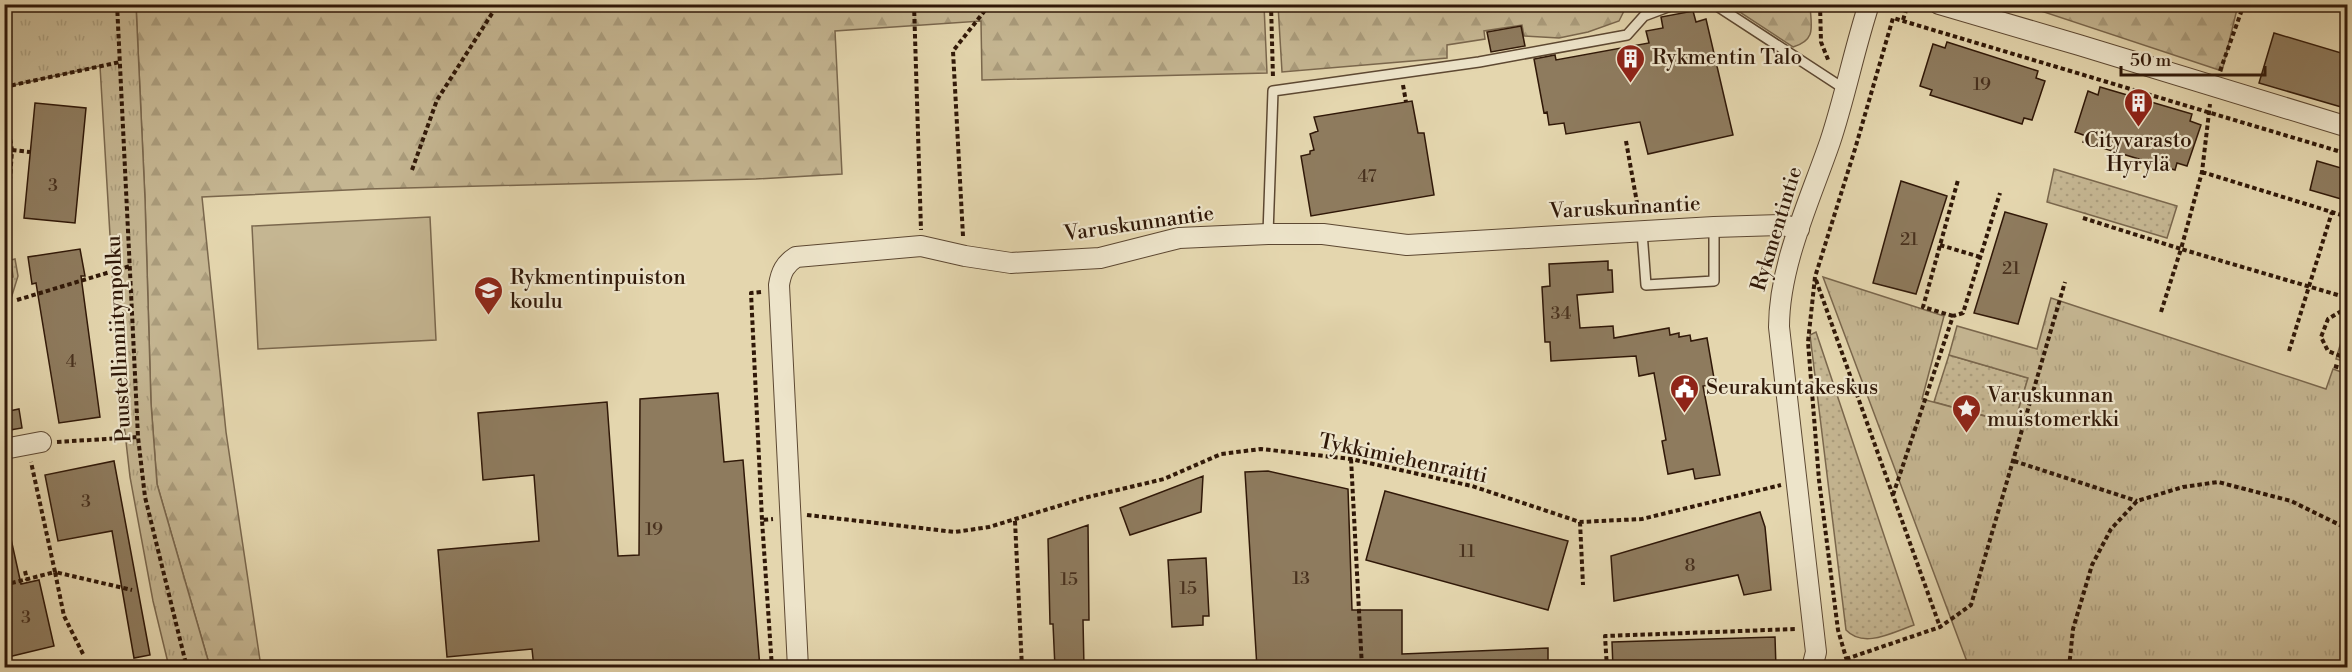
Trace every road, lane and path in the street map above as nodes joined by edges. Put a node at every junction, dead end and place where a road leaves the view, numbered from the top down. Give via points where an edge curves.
1 (117, 4) edge
2 (498, 4) edge
3 (914, 4) edge
4 (990, 4) edge
5 (1271, 4) edge
6 (1676, 4) edge
7 (1714, 4) edge
8 (1820, 4) edge
9 (1869, 4) edge
10 (1908, 4) edge
11 (1939, 4) edge
12 (2244, 4) edge
13 (1904, 20) junction
14 (120, 62) junction
15 (1833, 71) dead end
16 (2218, 75) dead end
17 (5, 87) edge
18 (1846, 90) junction
19 (1274, 91) junction
20 (2207, 114) junction
21 (2348, 127) edge
22 (1626, 141) dead end
23 (12, 150) junction
24 (30, 152) dead end
25 (2348, 154) edge
26 (411, 170) dead end
27 (2202, 172) junction
28 (1958, 180) dead end
29 (9, 194) dead end
30 (2000, 194) dead end
31 (2332, 212) junction
32 (2348, 217) edge
33 (2083, 218) dead end
34 (1714, 227) junction
35 (1799, 229) junction
36 (1642, 232) junction
37 (1268, 234) junction
38 (1940, 245) junction
39 (921, 246) junction
40 (2181, 249) junction
41 (965, 256) junction
42 (1980, 257) junction
43 (130, 266) junction
44 (1815, 277) junction
45 (2065, 282) dead end
46 (2309, 286) junction
47 (779, 291) junction
48 (2348, 298) edge
49 (17, 300) dead end
50 (2348, 307) edge
51 (2161, 312) dead end
52 (1953, 316) junction
53 (2289, 351) dead end
54 (2348, 359) edge
55 (2334, 366) dead end
56 (2348, 370) edge
57 (138, 437) junction
58 (36, 448) junction
59 (4, 449) edge
60 (1351, 459) junction
61 (2014, 460) junction
62 (1781, 485) dead end
63 (1893, 495) junction
64 (2137, 501) junction
65 (799, 516) junction
66 (762, 520) junction
67 (1016, 521) junction
68 (1580, 522) junction
69 (2348, 529) edge
70 (25, 571) dead end
71 (55, 572) junction
72 (27, 580) junction
73 (4, 585) edge
74 (1583, 585) dead end
75 (132, 590) dead end
76 (1940, 627) junction
77 (1796, 629) dead end
78 (83, 654) dead end
79 (1846, 659) junction
80 (1818, 662) edge
81 (187, 668) edge
82 (772, 668) edge
83 (798, 668) edge
84 (1022, 668) edge
85 (1362, 668) edge
86 (1607, 668) edge
87 (1849, 668) edge
88 (2069, 668) edge

1 - 14 path, Puustellinniitynpolku
2 - 26 path via 437,100
3 - 39 path
4 - 41 path via 953,51
5 - 19 path
6 - 19 lane via 1644,16 1627,35 1479,62
7 - 18 lane
8 - 15 path via 1821,42
9 - 18 street, Rykmentintie
10 - 13 path
11 - 21 street
12 - 16 path
13 - 20 path
13 - 44 path via 1893,18
14 - 17 path
14 - 43 path, Puustellinniitynpolku
17 - 23 path
18 - 35 street, Rykmentintie
19 - 37 lane
20 - 25 path
20 - 27 path
22 - 36 path
23 - 24 path
23 - 29 path
27 - 31 path
27 - 40 path
28 - 38 path
30 - 42 path
31 - 32 path
31 - 46 path
33 - 40 path
34 - 35 street, Varuskunnantie via 1783,225
34 - 36 street, Varuskunnantie
34 - 36 lane via 1714,281 1646,285
35 - 80 street, Rykmentintie via 1779,304 1779,327
36 - 37 street, Varuskunnantie via 1407,245 1323,234
37 - 41 street, Varuskunnantie via 1179,238 1100,258 1011,263
38 - 42 path
38 - 52 path via 1923,307
39 - 41 street, Varuskunnantie
39 - 47 street, Varuskunnantie via 796,257 784,268
40 - 46 path
40 - 51 path
42 - 52 path via 1963,313
43 - 49 path
43 - 57 path, Puustellinniitynpolku
44 - 63 path
44 - 79 path via 1809,362 1819,480 1838,630
45 - 61 path
46 - 48 path
46 - 53 path
47 - 65 street, Varuskunnantie
47 - 66 path via 751,292
50 - 54 path via 2328,319 2321,337 2328,351
52 - 63 path
55 - 56 path
57 - 58 path
57 - 81 path, Puustellinniitynpolku via 146,496
58 - 59 street
58 - 71 path
60 - 67 path, Tykkimiehenraitti via 1262,449 1221,454 1164,479 1088,497
60 - 68 path, Tykkimiehenraitti via 1472,486
60 - 85 path
61 - 64 path
61 - 76 path via 1971,605
62 - 68 path, Tykkimiehenraitti via 1642,519
63 - 76 path
64 - 69 path via 2182,487 2218,482 2291,501
64 - 88 path via 2111,529 2092,565 2073,629
65 - 66 path, Tykkimiehenraitti
65 - 67 path, Tykkimiehenraitti via 955,532
65 - 83 street, Varuskunnantie
66 - 82 path
67 - 84 path
68 - 74 path
70 - 72 path
71 - 72 path
71 - 75 path
71 - 78 path via 64,616
72 - 73 path
76 - 79 path
77 - 86 path via 1605,636
79 - 87 path

